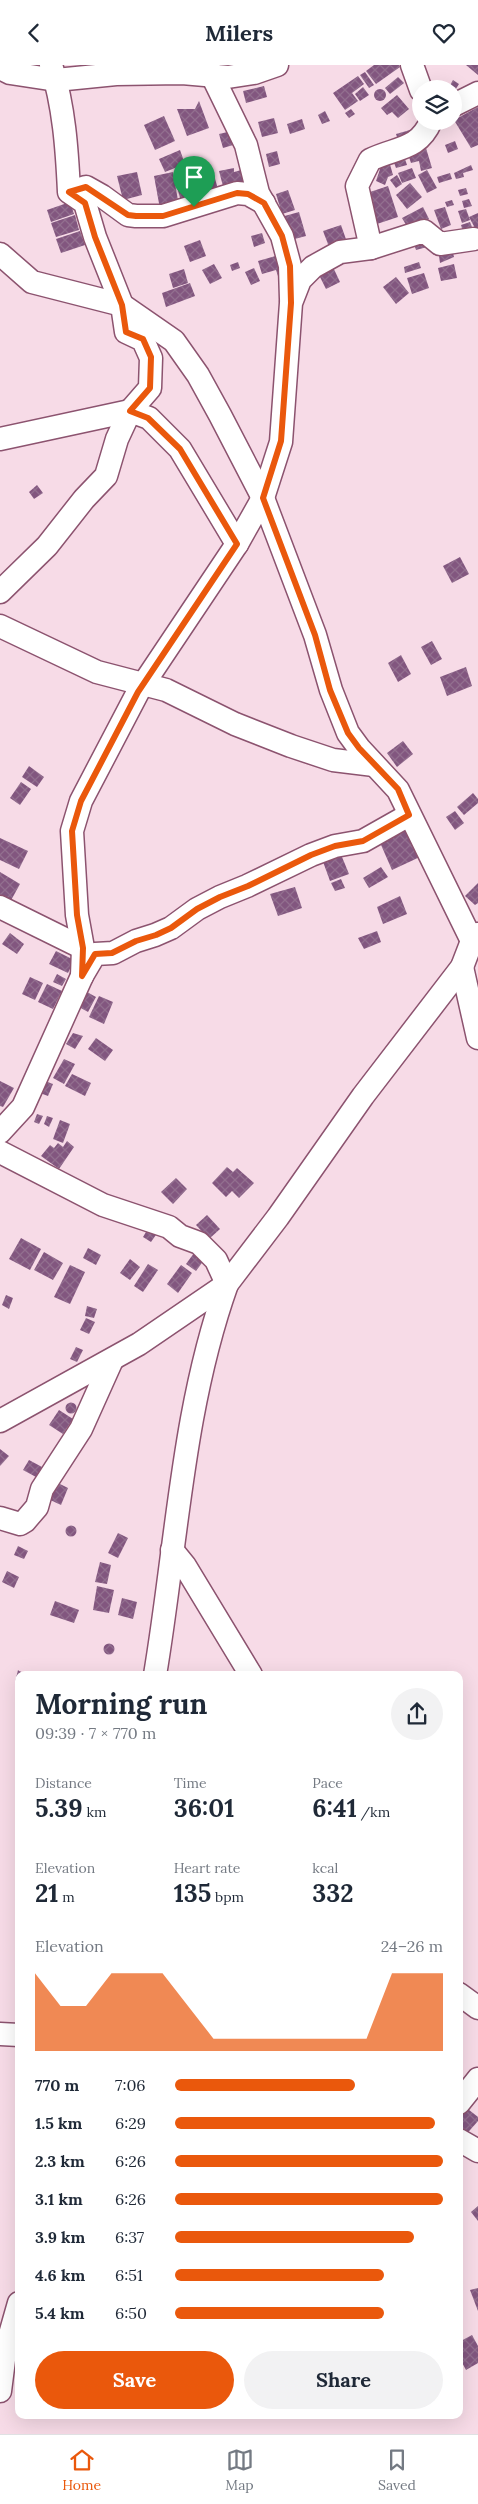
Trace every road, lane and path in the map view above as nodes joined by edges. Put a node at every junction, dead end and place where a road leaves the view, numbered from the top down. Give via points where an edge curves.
1 (277, 65) edge
2 (412, 65) edge
3 (0, 68) edge
4 (209, 70) edge
5 (53, 73) edge
6 (417, 80) edge
7 (478, 93) edge
8 (462, 101) edge
9 (427, 130) edge
10 (69, 192) junction
11 (264, 203) junction
12 (474, 239) dead end
13 (371, 247) junction
14 (0, 254) edge
15 (291, 303) junction
16 (122, 305) junction
17 (130, 411) junction
18 (0, 439) edge
19 (263, 498) junction
20 (237, 544) junction
21 (0, 593) edge
22 (0, 626) edge
23 (144, 683) junction
24 (374, 765) junction
25 (409, 815) junction
26 (0, 907) edge
27 (475, 937) edge
28 (83, 948) junction
29 (462, 967) junction
30 (82, 976) junction
31 (478, 1038) edge
32 (0, 1132) edge
33 (0, 1152) edge
34 (227, 1284) junction
35 (112, 1360) junction
36 (0, 1421) edge
37 (0, 1517) edge
38 (172, 1550) junction
39 (156, 1671) edge
40 (249, 1671) edge
41 (463, 1997) edge
42 (478, 2008) edge
43 (0, 2034) edge
44 (15, 2035) edge
45 (478, 2079) edge
46 (463, 2098) edge
47 (463, 2142) edge
48 (478, 2151) edge
49 (15, 2317) edge
50 (0, 2391) edge

1 - 4 street via 228,77
2 - 6 street
3 - 5 street via 10,73
4 - 5 street
4 - 11 street via 246,145 258,193
5 - 10 street via 67,150
7 - 8 street
9 - 13 street via 416,143 370,160 357,186
10 - 11 street via 86,187 128,215 136,216 163,216 237,193 248,194
10 - 16 street via 85,203
11 - 15 street via 282,236 290,266
12 - 13 street via 440,244 424,231
13 - 15 street via 340,252 313,267 300,281
14 - 16 street via 32,282
15 - 19 street via 281,441
16 - 17 street via 126,332 143,339 151,357 150,388
16 - 19 street via 174,341 198,375
17 - 18 street
17 - 20 street via 148,418 180,449
17 - 21 street via 114,447 106,476 47,546
19 - 20 street
19 - 24 street via 315,635 330,690 348,733
20 - 23 street
22 - 23 street via 97,672
23 - 24 street via 166,690 235,725 298,749 333,761
23 - 28 street via 81,801 72,831 77,915
24 - 25 street via 398,789
25 - 27 street
25 - 30 street via 363,841 311,855 220,897 156,935 112,953 95,954
26 - 28 street
27 - 29 street
28 - 30 street
29 - 31 street
29 - 34 street via 363,1096
30 - 32 street via 23,1107
33 - 34 street via 103,1205 169,1227 180,1236 199,1243 216,1261
34 - 35 street via 188,1313
34 - 38 street via 201,1366
35 - 36 street
35 - 37 street via 81,1429 42,1489 37,1507 20,1523
38 - 39 street
38 - 40 street
41 - 42 street
43 - 44 street
45 - 46 street
47 - 48 street
49 - 50 street via 5,2352

